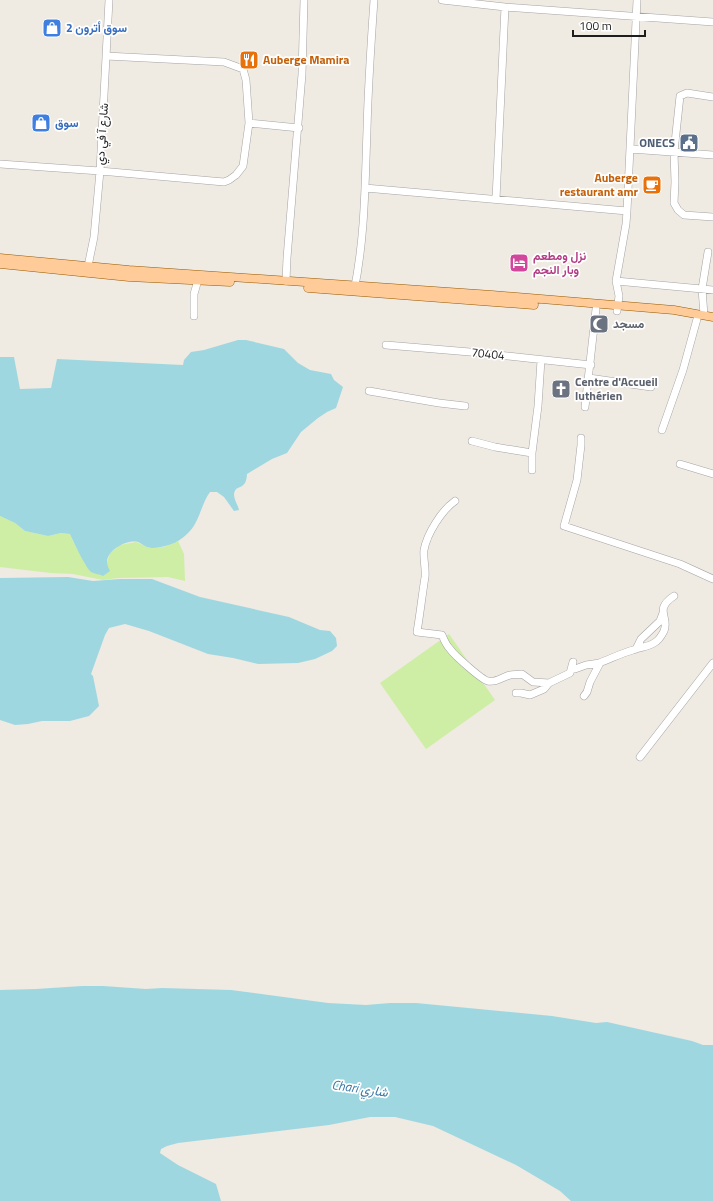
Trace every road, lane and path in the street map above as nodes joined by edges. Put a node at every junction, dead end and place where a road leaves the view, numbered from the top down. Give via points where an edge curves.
1 (108, 0) edge
2 (304, 0) edge
3 (374, 0) edge
4 (442, 0) edge
5 (637, 0) edge
6 (505, 7) junction
7 (636, 17) junction
8 (713, 22) edge
9 (106, 56) junction
10 (713, 97) edge
11 (249, 123) junction
12 (299, 128) junction
13 (630, 149) junction
14 (674, 152) junction
15 (713, 155) edge
16 (0, 164) edge
17 (100, 171) junction
18 (365, 188) junction
19 (496, 199) junction
20 (627, 210) junction
21 (713, 217) edge
22 (708, 252) dead end
23 (0, 258) edge
24 (0, 264) edge
25 (87, 269) junction
26 (198, 280) junction
27 (286, 281) junction
28 (616, 281) junction
29 (354, 288) junction
30 (702, 289) junction
31 (713, 290) edge
32 (618, 308) junction
33 (596, 309) junction
34 (194, 316) dead end
35 (701, 317) junction
36 (713, 317) edge
37 (713, 322) edge
38 (386, 345) dead end
39 (541, 360) junction
40 (590, 365) junction
41 (589, 378) junction
42 (651, 387) dead end
43 (368, 391) dead end
44 (465, 406) dead end
45 (585, 407) dead end
46 (662, 430) dead end
47 (581, 438) dead end
48 (472, 441) dead end
49 (532, 453) junction
50 (680, 464) dead end
51 (532, 470) dead end
52 (713, 474) edge
53 (455, 502) dead end
54 (713, 579) edge
55 (674, 596) dead end
56 (663, 613) junction
57 (636, 649) junction
58 (599, 663) junction
59 (713, 663) edge
60 (549, 682) junction
61 (516, 693) dead end
62 (584, 696) dead end
63 (640, 757) dead end

1 - 9 street, شارع آ في دي
2 - 12 street
3 - 18 street
4 - 6 street
5 - 7 street
6 - 7 street
6 - 19 street
7 - 8 street
7 - 13 street
9 - 11 street via 224,62 243,69
9 - 17 street, شارع آ في دي
10 - 14 street via 687,93 680,96
11 - 12 street
11 - 17 street via 242,166 236,175 224,182
12 - 27 street
13 - 14 street
13 - 20 street
14 - 15 street
14 - 21 street via 674,203 678,210 684,215
16 - 17 street
17 - 25 street, شارع آ في دي via 94,237
18 - 19 street
18 - 29 street via 360,260
19 - 20 street
20 - 28 street
22 - 30 street
23 - 25 main road
24 - 25 main road
25 - 26 main road via 129,276
25 - 27 main road
26 - 29 main road
26 - 34 street via 194,294
27 - 29 main road
28 - 30 street
28 - 32 street
29 - 32 main road
29 - 33 main road
30 - 31 street
30 - 35 street
32 - 33 main road
32 - 35 main road
33 - 40 street
35 - 36 main road
35 - 37 main road
35 - 46 street
38 - 39 street, 70404
39 - 40 street, 70404
39 - 49 street
40 - 41 street
41 - 42 street
41 - 45 street
43 - 44 street
47 - 54 street via 577,480 564,526 680,564
48 - 49 street
49 - 51 street
50 - 52 street
53 - 60 street via 433,527 424,550 425,576 417,632 442,635 450,649 470,669 488,681 522,674 533,682
55 - 56 street via 666,602
56 - 57 street via 660,621 641,639
56 - 57 street via 664,631 658,640
57 - 58 street
58 - 60 street via 574,666 570,673
58 - 62 street
59 - 63 street
60 - 61 street via 544,689 530,695

